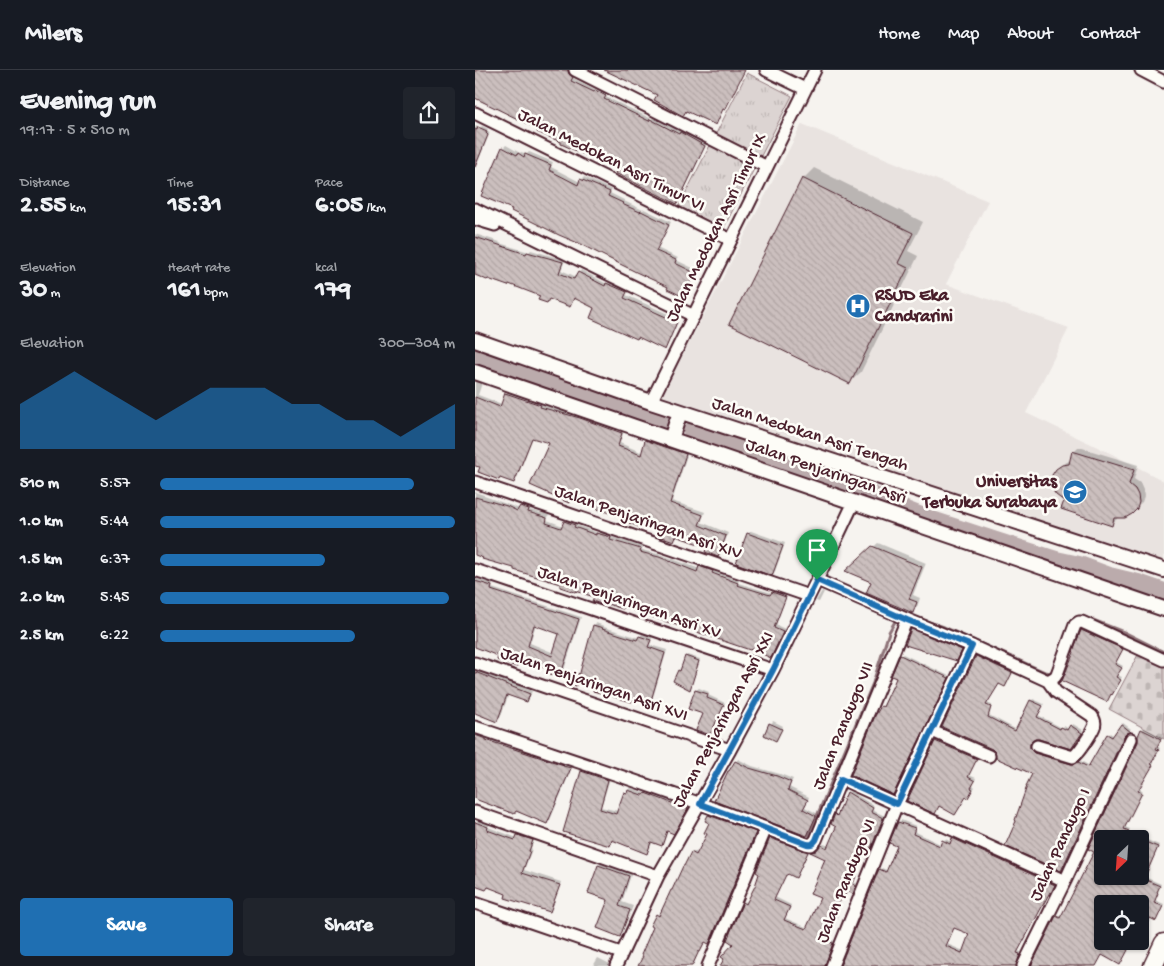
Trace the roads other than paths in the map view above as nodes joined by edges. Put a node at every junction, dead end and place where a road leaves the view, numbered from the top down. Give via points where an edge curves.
1 (575, 70) edge
2 (766, 70) edge
3 (815, 70) edge
4 (1141, 70) edge
5 (1164, 82) edge
6 (805, 90) junction
7 (475, 112) edge
8 (767, 167) junction
9 (475, 209) edge
10 (475, 219) edge
11 (535, 239) junction
12 (731, 240) junction
13 (694, 316) junction
14 (475, 340) edge
15 (475, 372) edge
16 (651, 402) junction
17 (680, 412) junction
18 (671, 439) junction
19 (475, 482) edge
20 (854, 502) junction
21 (475, 570) edge
22 (1164, 570) edge
23 (817, 580) junction
24 (809, 596) junction
25 (1164, 609) edge
26 (902, 618) junction
27 (972, 646) junction
28 (1164, 660) edge
29 (475, 663) edge
30 (773, 670) junction
31 (1048, 681) junction
32 (475, 727) edge
33 (932, 731) junction
34 (1131, 739) dead end
35 (1037, 746) dead end
36 (730, 750) junction
37 (989, 756) dead end
38 (841, 779) junction
39 (700, 804) junction
40 (897, 804) junction
41 (475, 812) edge
42 (766, 828) junction
43 (658, 876) junction
44 (1065, 881) junction
45 (475, 903) edge
46 (1164, 942) edge
47 (621, 953) junction
48 (616, 966) edge
49 (708, 966) edge
50 (831, 966) edge
51 (1023, 966) edge
52 (1153, 966) edge

1 - 8 street
2 - 6 street
3 - 6 street, Jalan Medokan Asri Timur IX
4 - 5 street
6 - 8 street, Jalan Medokan Asri Timur IX
7 - 12 street, Jalan Medokan Asri Timur VI
8 - 12 street, Jalan Medokan Asri Timur IX
9 - 11 street
10 - 11 street
11 - 13 street
12 - 13 street, Jalan Medokan Asri Timur IX
13 - 16 street, Jalan Medokan Asri Timur IX
14 - 16 street, Jalan Medokan Asri Tengah
15 - 18 street, Jalan Penjaringan Asri
16 - 17 street, Jalan Medokan Asri Tengah
17 - 18 street
17 - 22 street, Jalan Medokan Asri Tengah
18 - 20 street, Jalan Penjaringan Asri
19 - 24 street, Jalan Penjaringan Asri XIV
20 - 23 street, Jalan Penjaringan Asri XXI
20 - 25 street, Jalan Penjaringan Asri
21 - 30 street, Jalan Penjaringan Asri XV
23 - 24 street, Jalan Penjaringan Asri XXI
23 - 26 street
24 - 30 street, Jalan Penjaringan Asri XXI
26 - 27 street
26 - 38 street, Jalan Pandugo VII
27 - 31 street
27 - 33 street, Jalan Pandugo VI
28 - 31 street via 1079,622 1075,625 1057,674
29 - 36 street, Jalan Penjaringan Asri XVI
30 - 36 street, Jalan Penjaringan Asri XXI
31 - 35 street via 1056,692 1092,716 1095,726 1073,757
32 - 39 street
33 - 37 street
33 - 40 street, Jalan Pandugo VI
34 - 44 street, Jalan Pandugo I
36 - 39 street, Jalan Penjaringan Asri XXI
38 - 40 street
38 - 42 street, Jalan Pandugo VII via 811,845
39 - 42 street
39 - 43 street, Jalan Penjaringan Asri XXI
40 - 44 street
40 - 50 street, Jalan Pandugo VI
41 - 43 street
42 - 49 street
43 - 47 street, Jalan Penjaringan Asri XXI
44 - 51 street, Jalan Pandugo I
45 - 47 street
46 - 52 main road
47 - 48 street, Jalan Penjaringan Asri XXI

